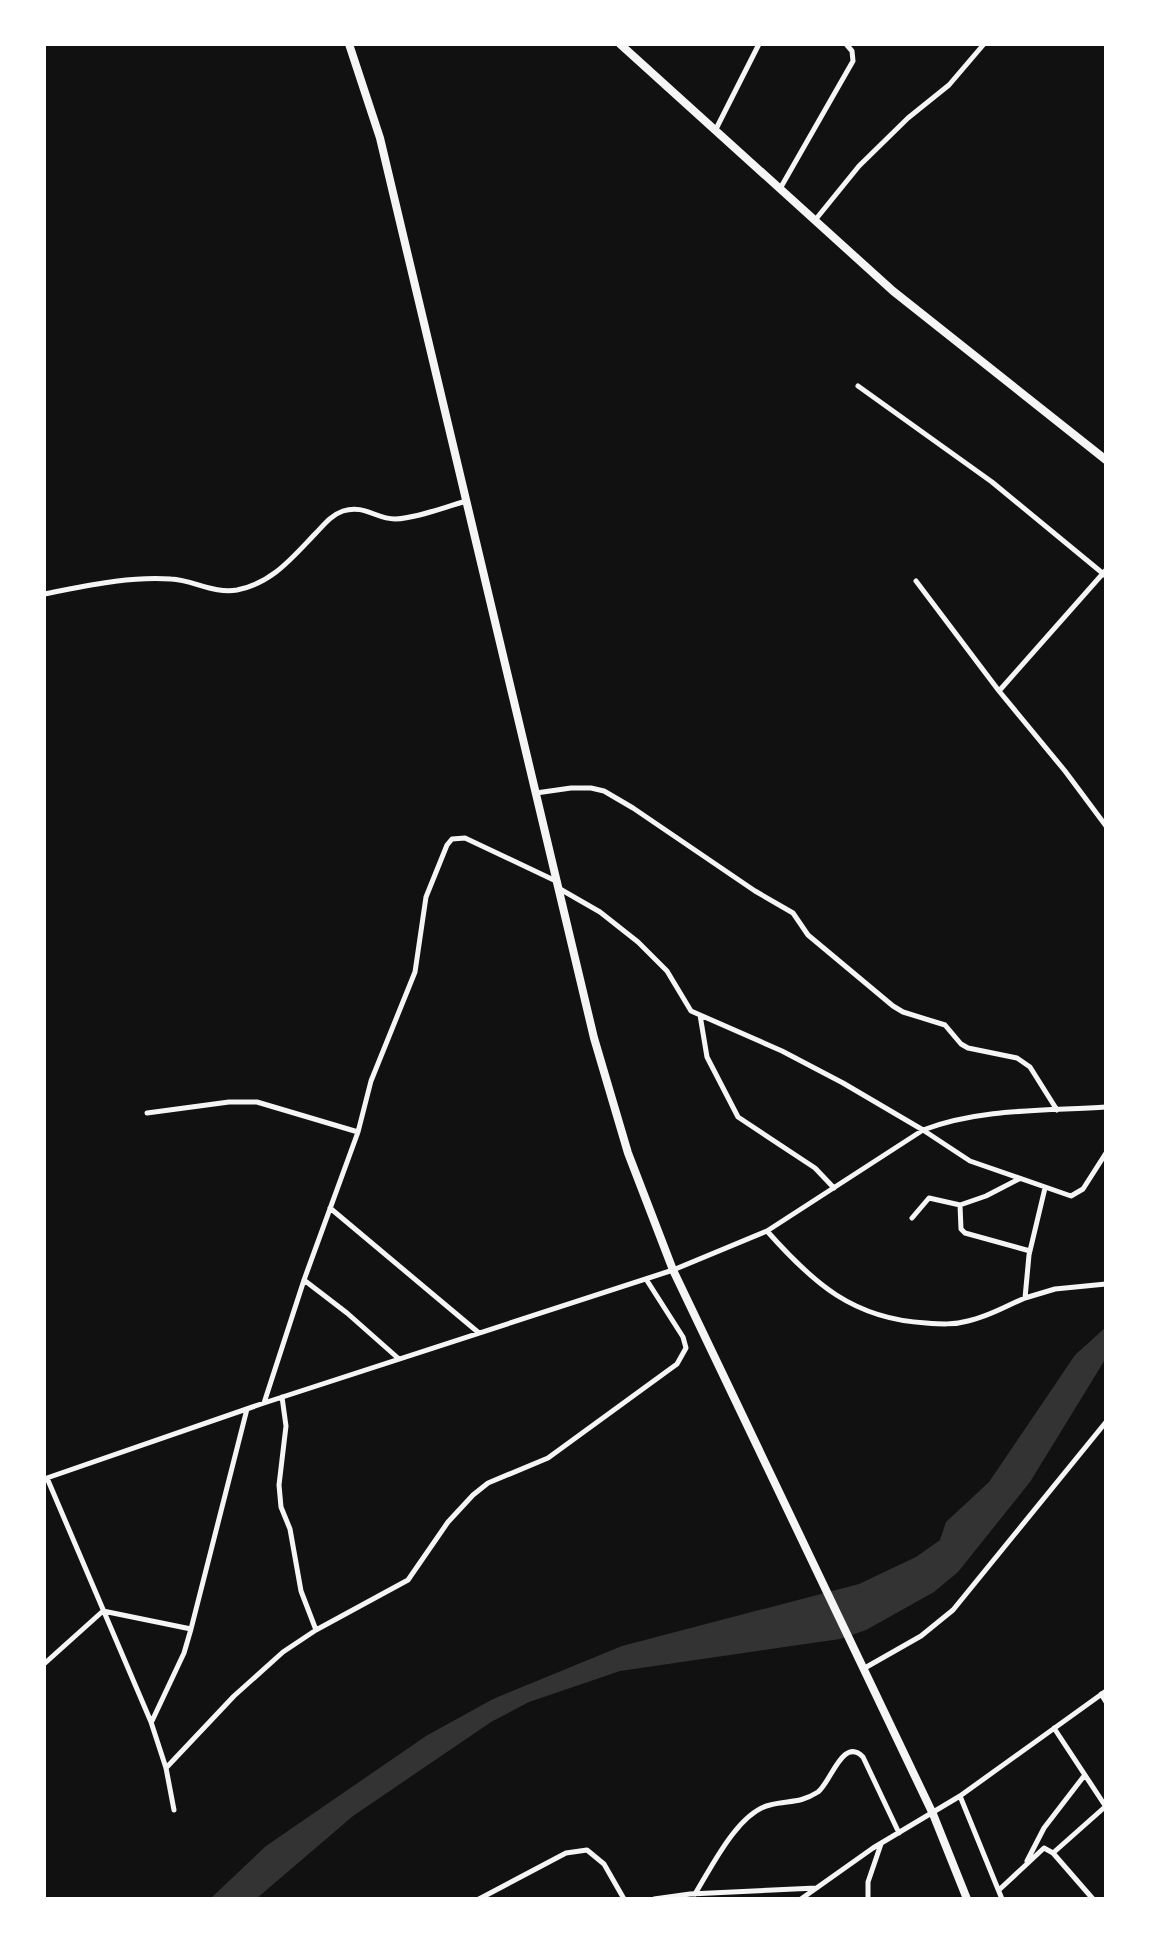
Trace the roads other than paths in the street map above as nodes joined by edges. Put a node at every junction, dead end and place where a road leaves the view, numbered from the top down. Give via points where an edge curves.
1 (349, 44) edge
2 (620, 44) edge
3 (759, 44) edge
4 (846, 44) edge
5 (984, 44) edge
6 (716, 129) junction
7 (781, 187) junction
8 (816, 219) junction
9 (858, 386) dead end
10 (1106, 460) edge
11 (468, 501) junction
12 (1105, 574) edge
13 (916, 581) dead end
14 (44, 594) edge
15 (999, 691) junction
16 (536, 793) junction
17 (1106, 826) edge
18 (560, 885) junction
19 (700, 1015) junction
20 (1106, 1107) edge
21 (1057, 1110) junction
22 (147, 1113) dead end
23 (923, 1130) junction
24 (358, 1132) junction
25 (1106, 1153) edge
26 (1019, 1179) junction
27 (834, 1188) junction
28 (1045, 1188) junction
29 (960, 1205) junction
30 (330, 1207) junction
31 (912, 1218) dead end
32 (767, 1231) junction
33 (1030, 1251) junction
34 (673, 1270) junction
35 (646, 1279) junction
36 (304, 1280) junction
37 (1106, 1284) edge
38 (1025, 1298) junction
39 (480, 1333) junction
40 (399, 1359) junction
41 (282, 1397) junction
42 (264, 1403) junction
43 (247, 1409) junction
44 (1106, 1422) edge
45 (45, 1479) edge
46 (103, 1611) junction
47 (191, 1629) junction
48 (316, 1630) junction
49 (44, 1664) edge
50 (863, 1669) junction
51 (1103, 1692) edge
52 (1106, 1702) edge
53 (151, 1722) junction
54 (1054, 1728) junction
55 (166, 1768) junction
56 (1084, 1776) junction
57 (960, 1796) junction
58 (1106, 1807) edge
59 (174, 1810) dead end
60 (933, 1814) junction
61 (899, 1833) junction
62 (881, 1843) junction
63 (1053, 1853) junction
64 (1026, 1862) junction
65 (817, 1887) junction
66 (1000, 1889) junction
67 (695, 1894) junction
68 (479, 1899) edge
69 (624, 1899) edge
70 (654, 1899) edge
71 (801, 1899) edge
72 (868, 1899) edge
73 (967, 1899) edge
74 (1002, 1899) edge
75 (1093, 1899) edge

1 - 11 main road via 380,138
2 - 6 main road
3 - 6 street
4 - 7 street via 853,61
5 - 8 street via 949,85 859,166
6 - 7 main road
7 - 8 main road
8 - 10 main road via 918,312
9 - 12 street via 992,482
11 - 14 street via 397,519 369,510 341,511 285,567 261,583 234,590 138,578
11 - 16 main road
12 - 15 street
13 - 15 street
15 - 17 street
16 - 18 main road
16 - 21 street via 591,788 633,808 793,913 808,935 893,1006 945,1025 968,1048 1017,1058 1030,1067
18 - 19 street via 638,942 667,971 688,1009
18 - 24 street via 465,838 447,845 426,897 415,972 371,1081
18 - 34 main road via 598,1052 628,1153
19 - 23 street via 815,1068
19 - 27 street via 707,1057 738,1117 815,1168
20 - 21 street
21 - 23 street via 1007,1111
22 - 24 street via 257,1102
23 - 26 street via 970,1161
23 - 27 street
24 - 30 street
25 - 28 street via 1078,1194
26 - 28 street
26 - 29 street
27 - 32 street
28 - 33 street
29 - 31 street via 929,1198
29 - 33 street via 965,1233
30 - 36 street
30 - 39 street
32 - 34 street
32 - 38 street via 826,1290 887,1319 950,1324
33 - 38 street
34 - 35 street
34 - 50 main road
35 - 39 street
35 - 48 street via 683,1337 686,1348 677,1364 548,1458 488,1483 448,1522 408,1580
36 - 40 street
36 - 42 street
37 - 38 street
39 - 40 street
40 - 41 street
41 - 42 street
41 - 48 street via 286,1426 281,1507
42 - 43 street
43 - 45 street
43 - 47 street
44 - 50 street via 953,1610 921,1636
45 - 46 street
46 - 47 street
46 - 49 street
46 - 53 street
47 - 53 street
48 - 55 street via 261,1670
50 - 60 main road
51 - 52 street
51 - 54 street
53 - 55 street
54 - 56 street
54 - 57 street
55 - 59 street
56 - 58 street
56 - 64 street via 1044,1828
57 - 60 street
57 - 66 street
58 - 63 street
60 - 61 street
60 - 73 main road
61 - 62 street
61 - 67 street via 863,1757 849,1751 819,1791 755,1813 737,1830
62 - 65 street
62 - 72 street
63 - 64 street via 1044,1848
63 - 75 street
64 - 66 street
65 - 67 street
65 - 71 street
66 - 74 street
67 - 70 street
68 - 69 street via 566,1853 587,1850 604,1864

